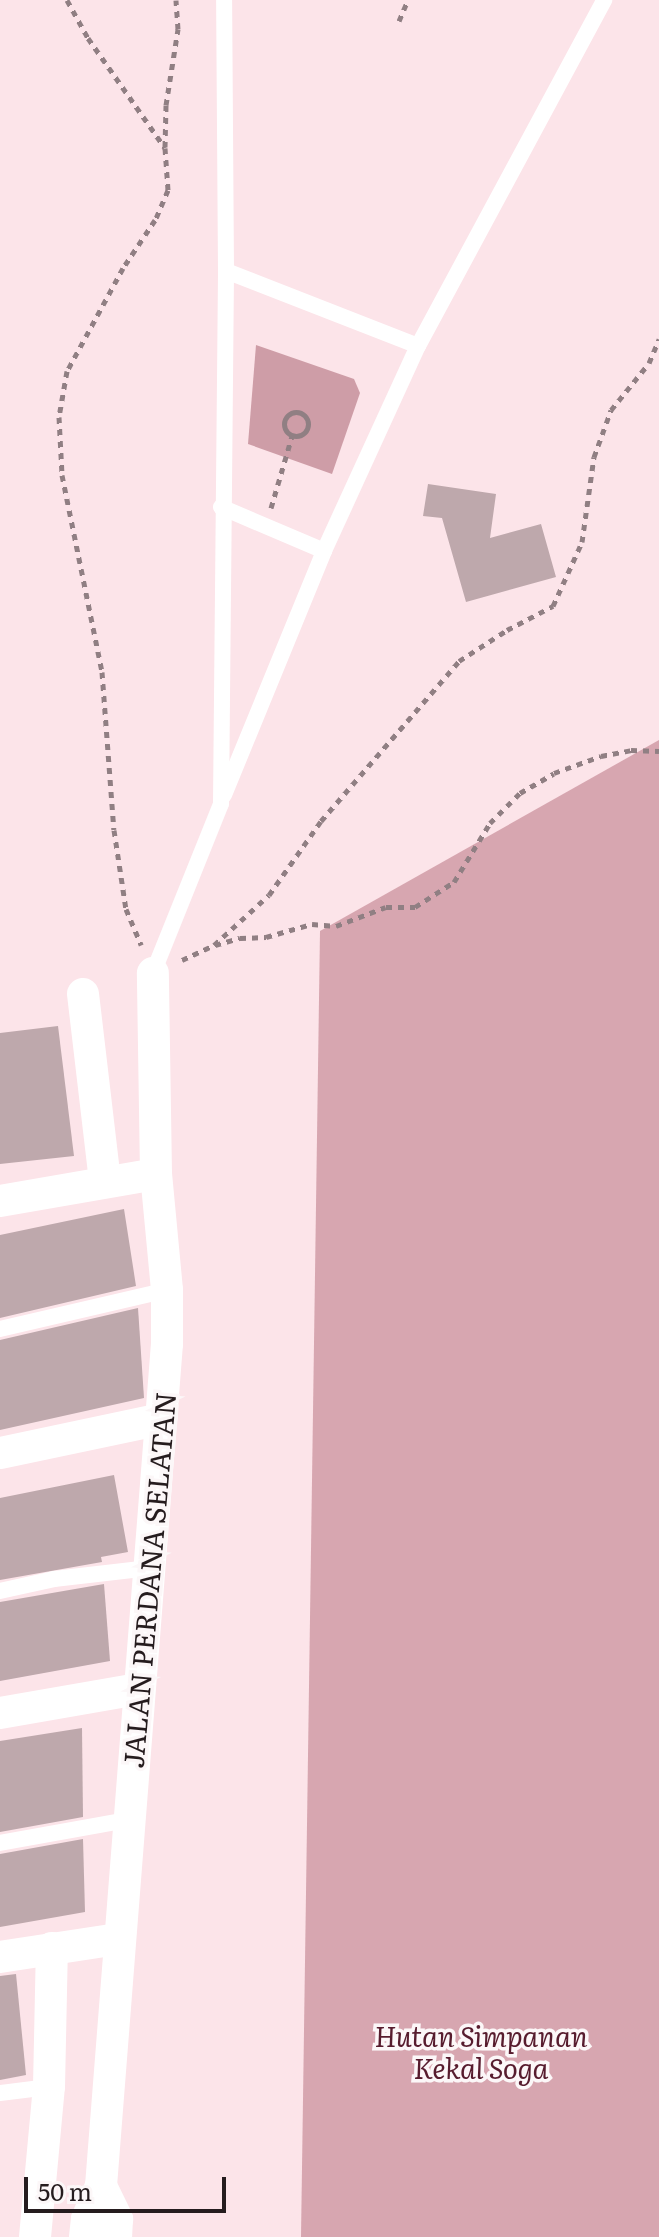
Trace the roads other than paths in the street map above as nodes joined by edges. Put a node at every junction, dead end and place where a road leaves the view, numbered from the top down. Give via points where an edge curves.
1 (224, 0) edge
2 (604, 0) edge
3 (226, 271) junction
4 (418, 346) junction
5 (221, 507) junction
6 (324, 551) junction
7 (221, 804) junction
8 (153, 973) joint
9 (83, 994) dead end
10 (156, 1174) junction
11 (105, 1181) junction
12 (0, 1201) edge
13 (167, 1290) junction
14 (0, 1329) edge
15 (161, 1419) junction
16 (0, 1453) edge
17 (149, 1568) junction
18 (0, 1591) edge
19 (138, 1689) junction
20 (0, 1713) edge
21 (128, 1820) junction
22 (0, 1843) edge
23 (118, 1939) junction
24 (52, 1948) junction
25 (0, 1957) edge
26 (49, 2087) junction
27 (0, 2093) edge
28 (101, 2186) junction
29 (35, 2237) edge
30 (85, 2237) edge
31 (116, 2237) edge

1 - 3 lane
2 - 4 lane
3 - 4 lane
3 - 5 lane
4 - 6 lane
5 - 6 lane
5 - 7 lane
6 - 7 lane
7 - 8 lane
8 - 10 street, JALAN PERDANA SELATAN
9 - 11 street
10 - 11 street
10 - 13 street, JALAN PERDANA SELATAN
11 - 12 street
13 - 14 lane
13 - 15 street, JALAN PERDANA SELATAN
15 - 16 street
15 - 17 street, JALAN PERDANA SELATAN
17 - 18 lane
17 - 19 street, JALAN PERDANA SELATAN
19 - 20 street
19 - 21 street, JALAN PERDANA SELATAN
21 - 22 lane
21 - 23 street, JALAN PERDANA SELATAN
23 - 24 street
23 - 28 street, JALAN PERDANA SELATAN
24 - 25 street
24 - 26 street
26 - 27 lane
26 - 29 street
28 - 30 street
28 - 31 street via 117,2219

